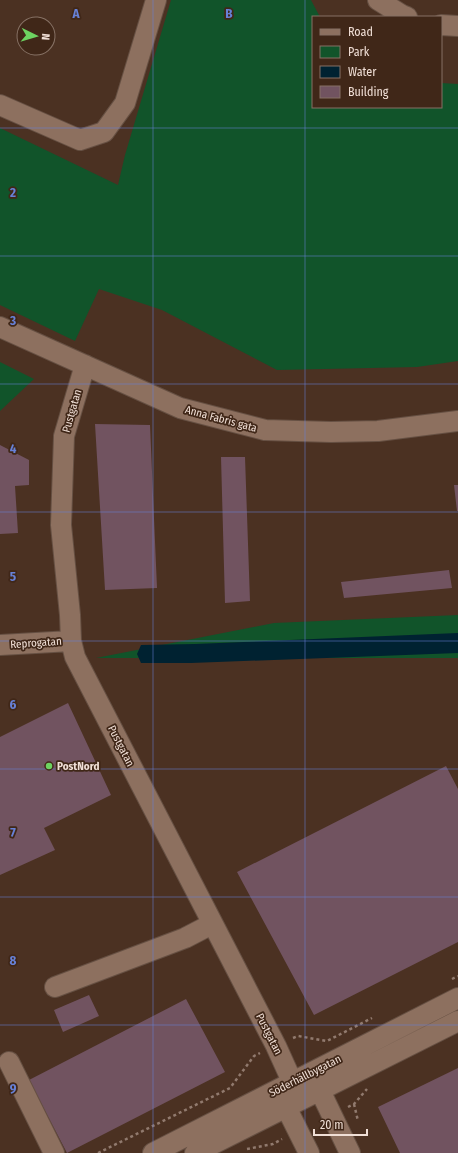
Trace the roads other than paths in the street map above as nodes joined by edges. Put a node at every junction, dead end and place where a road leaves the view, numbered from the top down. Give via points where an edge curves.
1 (156, 0) edge
2 (378, 0) edge
3 (405, 16) edge
4 (442, 25) edge
5 (458, 26) edge
6 (0, 105) edge
7 (0, 327) edge
8 (85, 365) junction
9 (458, 421) edge
10 (71, 641) junction
11 (0, 646) edge
12 (212, 924) junction
13 (55, 987) dead end
14 (458, 998) edge
15 (458, 1021) edge
16 (9, 1062) dead end
17 (316, 1081) junction
18 (289, 1094) junction
19 (54, 1153) edge
20 (153, 1153) edge
21 (194, 1153) edge
22 (309, 1153) edge
23 (350, 1153) edge

1 - 6 street via 126,103 104,132 80,140
2 - 3 street
4 - 5 street
7 - 8 street, Anna Fabris gata
8 - 9 street, Anna Fabris gata via 180,408 265,430 378,432
8 - 10 street, Pustgatan via 64,436 60,525
10 - 11 street, Reprogatan
10 - 12 street, Pustgatan via 75,657
12 - 13 street via 185,938
12 - 18 street, Pustgatan via 276,1046
14 - 17 street, Söderhällbygatan
15 - 17 street, Söderhällbygatan
16 - 19 street
17 - 18 street, Söderhällbygatan
17 - 23 street
18 - 20 street, Söderhällbygatan
18 - 21 street, Söderhällbygatan
18 - 22 street, Pustgatan via 299,1132

